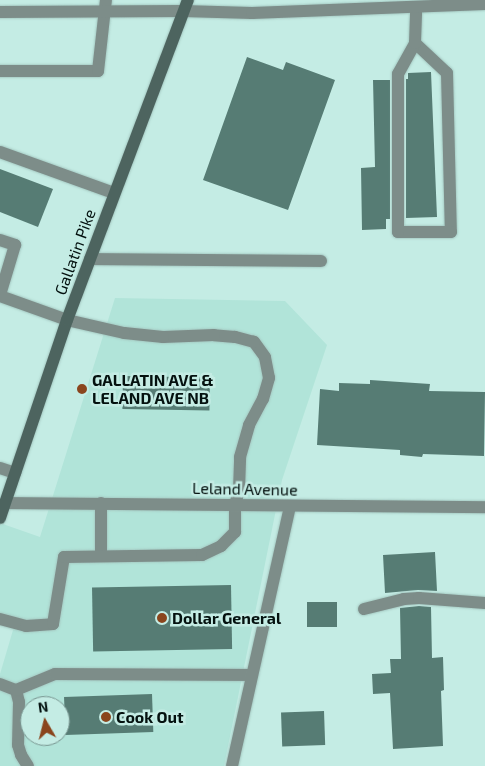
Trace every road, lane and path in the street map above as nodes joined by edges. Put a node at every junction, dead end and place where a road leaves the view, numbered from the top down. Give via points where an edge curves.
1 (453, 3) edge
2 (370, 4) edge
3 (485, 4) edge
4 (105, 6) edge
5 (186, 6) edge
6 (416, 7) junction
7 (0, 12) edge
8 (415, 43) junction
9 (0, 71) edge
10 (0, 152) edge
11 (114, 193) junction
12 (0, 240) edge
13 (90, 259) junction
14 (321, 261) dead end
15 (0, 296) edge
16 (67, 320) junction
17 (0, 468) edge
18 (15, 473) junction
19 (5, 502) junction
20 (101, 504) junction
21 (235, 505) junction
22 (290, 506) junction
23 (485, 508) edge
24 (0, 518) edge
25 (101, 555) junction
26 (485, 603) edge
27 (364, 609) dead end
28 (0, 619) edge
29 (252, 675) junction
30 (0, 684) edge
31 (16, 690) junction
32 (28, 766) edge
33 (232, 766) edge

1 - 3 street
1 - 6 street
2 - 5 street via 252,13
2 - 6 street
4 - 5 street
4 - 7 street
4 - 9 street via 98,71
5 - 11 main road, Gallatin Pike
6 - 8 street
8 - 8 street via 398,74 398,232 452,232 447,73
10 - 11 street
11 - 13 main road, Gallatin Pike
12 - 15 street via 15,245
13 - 14 street
13 - 16 main road, Gallatin Pike
15 - 16 street
16 - 18 main road, Gallatin Pike
16 - 21 street via 124,333 163,337 214,335 254,342 265,357 269,378 240,458
17 - 18 street
18 - 19 main road, Gallatin Pike
19 - 20 street, Leland Avenue
19 - 24 main road, Gallatin Pike
20 - 21 street, Leland Avenue
20 - 25 street
21 - 22 street, Leland Avenue
21 - 25 street via 236,532 221,546 202,555
22 - 23 street, Leland Avenue
22 - 29 street
25 - 28 street via 64,557 53,624 26,626
26 - 27 street via 411,599
29 - 31 street via 55,674
29 - 33 street
30 - 31 street
31 - 32 street via 19,702 18,745

